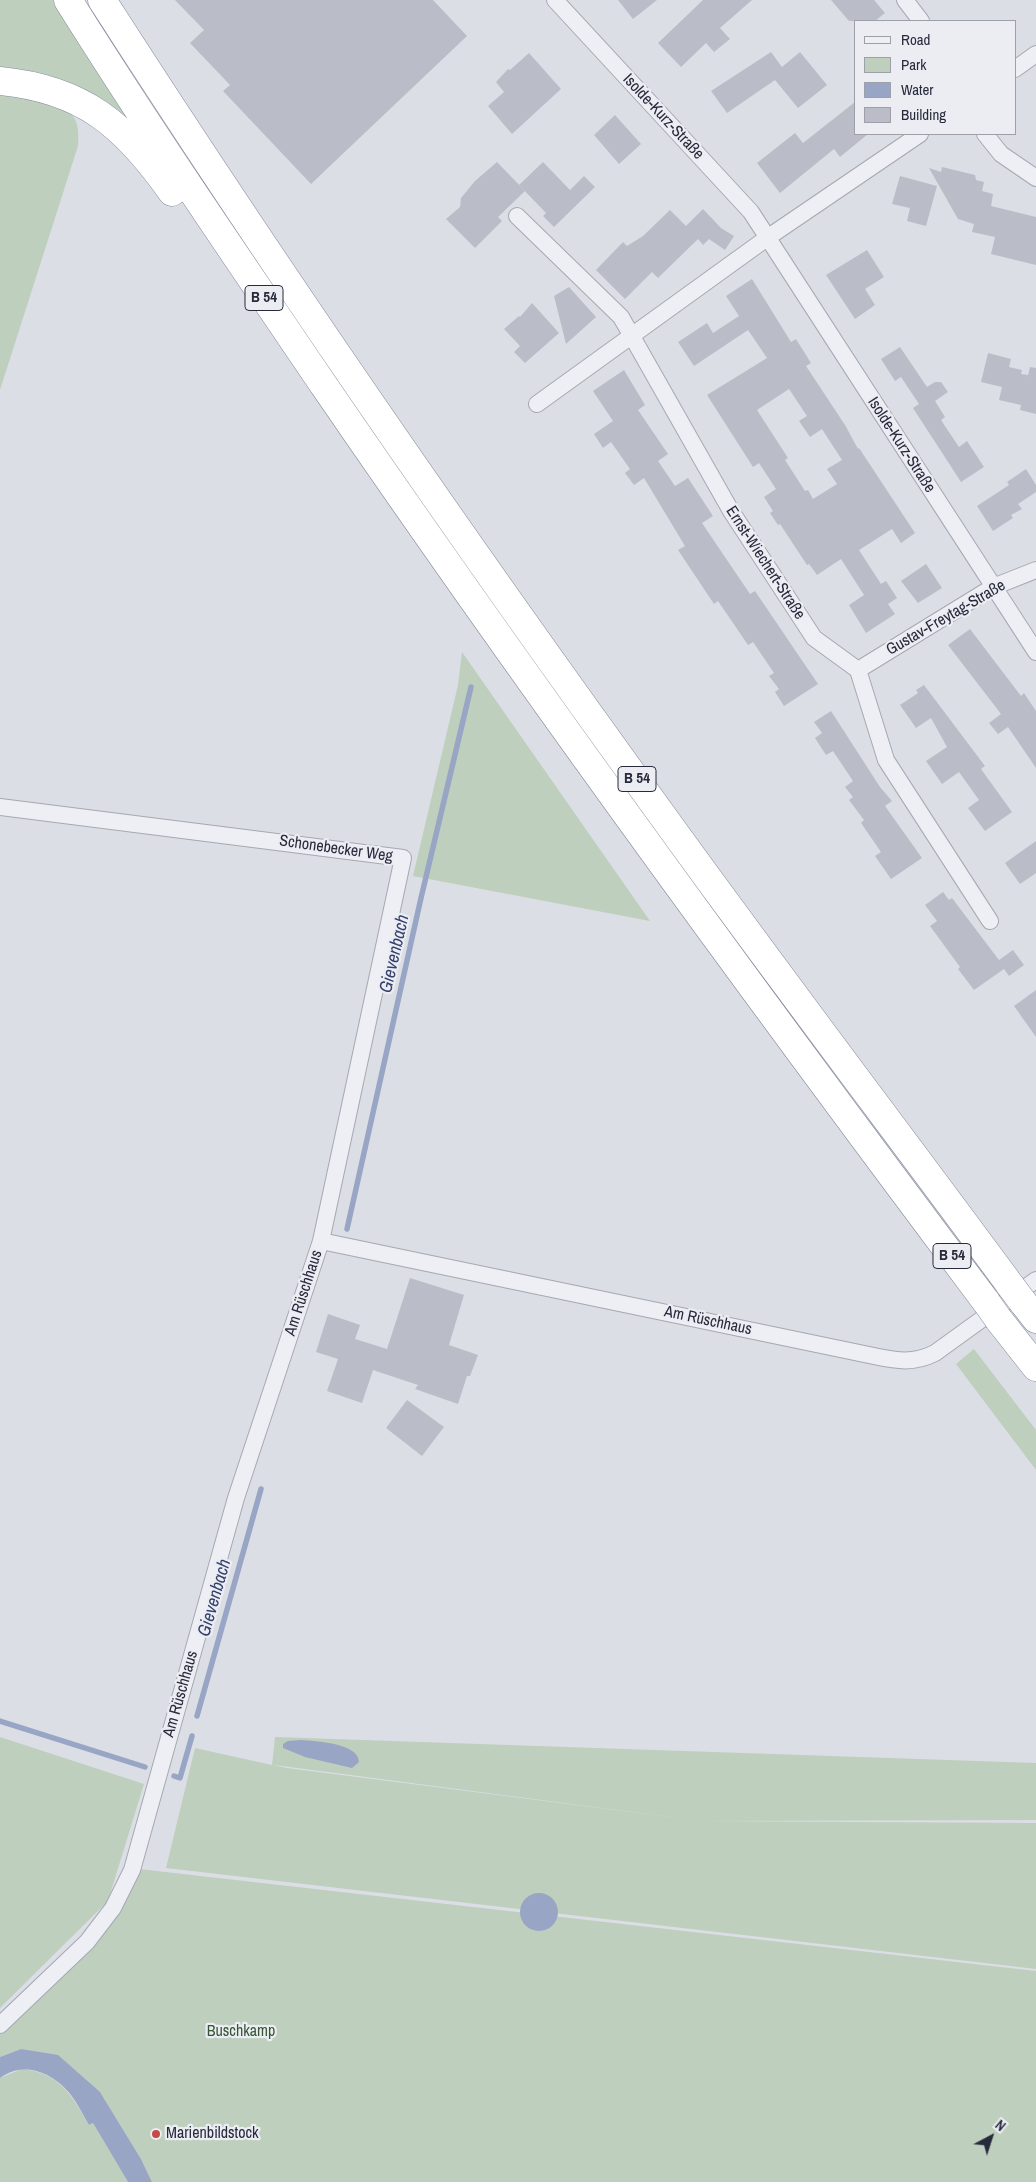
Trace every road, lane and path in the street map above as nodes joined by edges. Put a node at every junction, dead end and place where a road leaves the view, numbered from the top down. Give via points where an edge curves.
1 (68, 0) edge
2 (102, 0) edge
3 (555, 0) edge
4 (906, 0) edge
5 (920, 20) edge
6 (1036, 54) edge
7 (1016, 68) edge
8 (0, 81) edge
9 (919, 135) edge
10 (985, 135) edge
11 (1036, 178) edge
12 (517, 216) dead end
13 (767, 238) junction
14 (633, 336) junction
15 (537, 404) dead end
16 (356, 433) junction
17 (1036, 570) edge
18 (993, 587) junction
19 (1036, 652) edge
20 (858, 670) junction
21 (0, 807) edge
22 (990, 922) dead end
23 (321, 1241) junction
24 (1026, 1296) edge
25 (1036, 1367) edge
26 (0, 2025) edge

1 - 16 highway, B 54 via 173,163
2 - 24 highway, B 54 via 282,272 508,599 803,1008
3 - 13 street, Isolde-Kurz-Straße via 751,212
4 - 5 street
6 - 7 street
8 - 16 highway via 33,85 67,95 99,113 127,137 165,182 296,374
9 - 13 street
10 - 11 street via 1002,154
12 - 14 street, Ernst-Wiechert-Straße via 621,317
13 - 14 street
13 - 18 street, Isolde-Kurz-Straße
14 - 15 street
14 - 20 street, Ernst-Wiechert-Straße via 731,511 814,638
16 - 25 highway, B 54 via 651,850
17 - 18 street, Gustav-Freytag-Straße
18 - 19 street, Isolde-Kurz-Straße
18 - 20 street, Gustav-Freytag-Straße
20 - 22 street via 886,760
21 - 23 street, Schonebecker Weg via 403,858
23 - 24 street, Am Rüschhaus via 905,1360 921,1360 935,1353
23 - 26 street, Am Rüschhaus via 236,1498 132,1870 112,1908 87,1942

